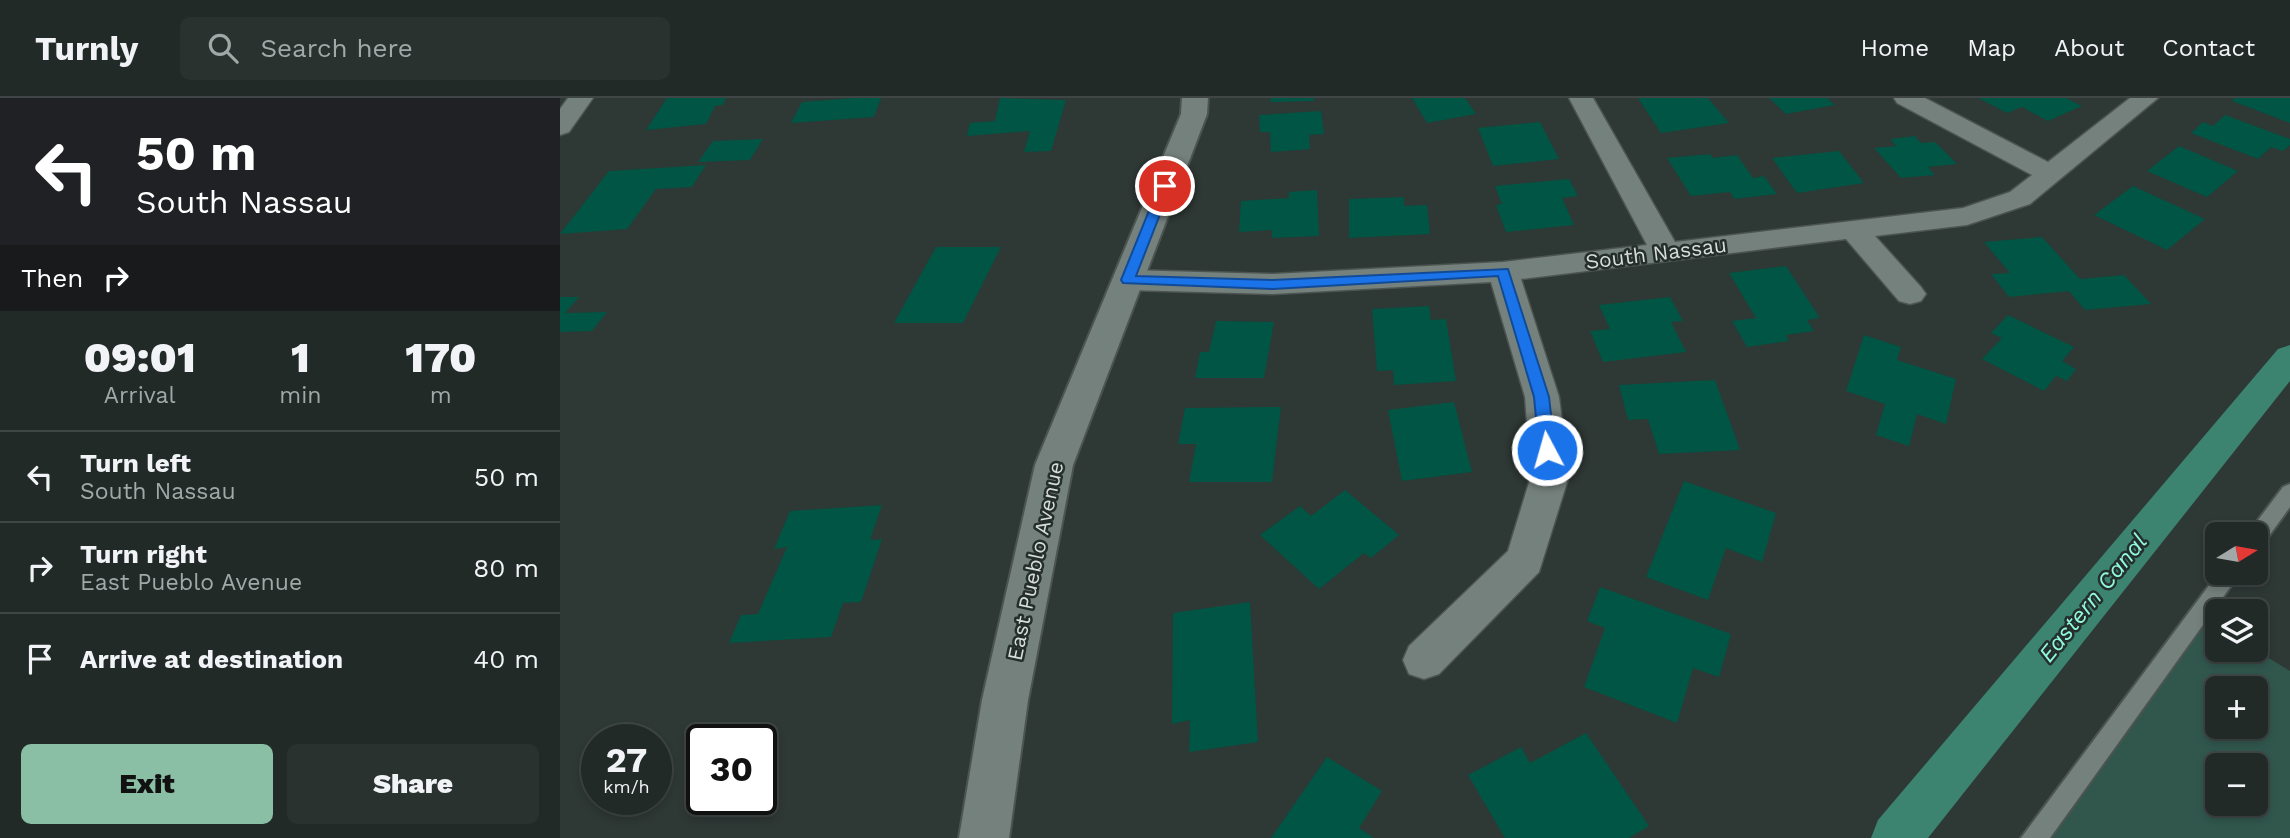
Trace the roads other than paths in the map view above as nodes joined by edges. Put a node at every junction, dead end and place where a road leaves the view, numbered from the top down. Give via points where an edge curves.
1 (581, 98) edge
2 (1195, 98) edge
3 (1581, 98) edge
4 (1906, 98) edge
5 (2146, 98) edge
6 (560, 127) edge
7 (2050, 174) junction
8 (1854, 230) junction
9 (1666, 252) junction
10 (1503, 272) junction
11 (1128, 280) junction
12 (1910, 294) dead end
13 (2290, 492) edge
14 (2268, 522) edge
15 (2221, 585) edge
16 (1424, 660) dead end
17 (984, 838) edge
18 (2034, 838) edge

1 - 6 street
2 - 11 street, East Pueblo Avenue via 1194,114
3 - 9 street
4 - 7 street
5 - 7 street, South Nassau
7 - 8 street, South Nassau via 2020,198 1967,216
8 - 9 street, South Nassau
8 - 12 street
9 - 10 street, South Nassau
10 - 11 street, South Nassau via 1273,284
10 - 16 street via 1542,397 1550,476 1525,560
11 - 17 street, East Pueblo Avenue via 1054,465 1005,700
13 - 14 lane
15 - 18 lane

